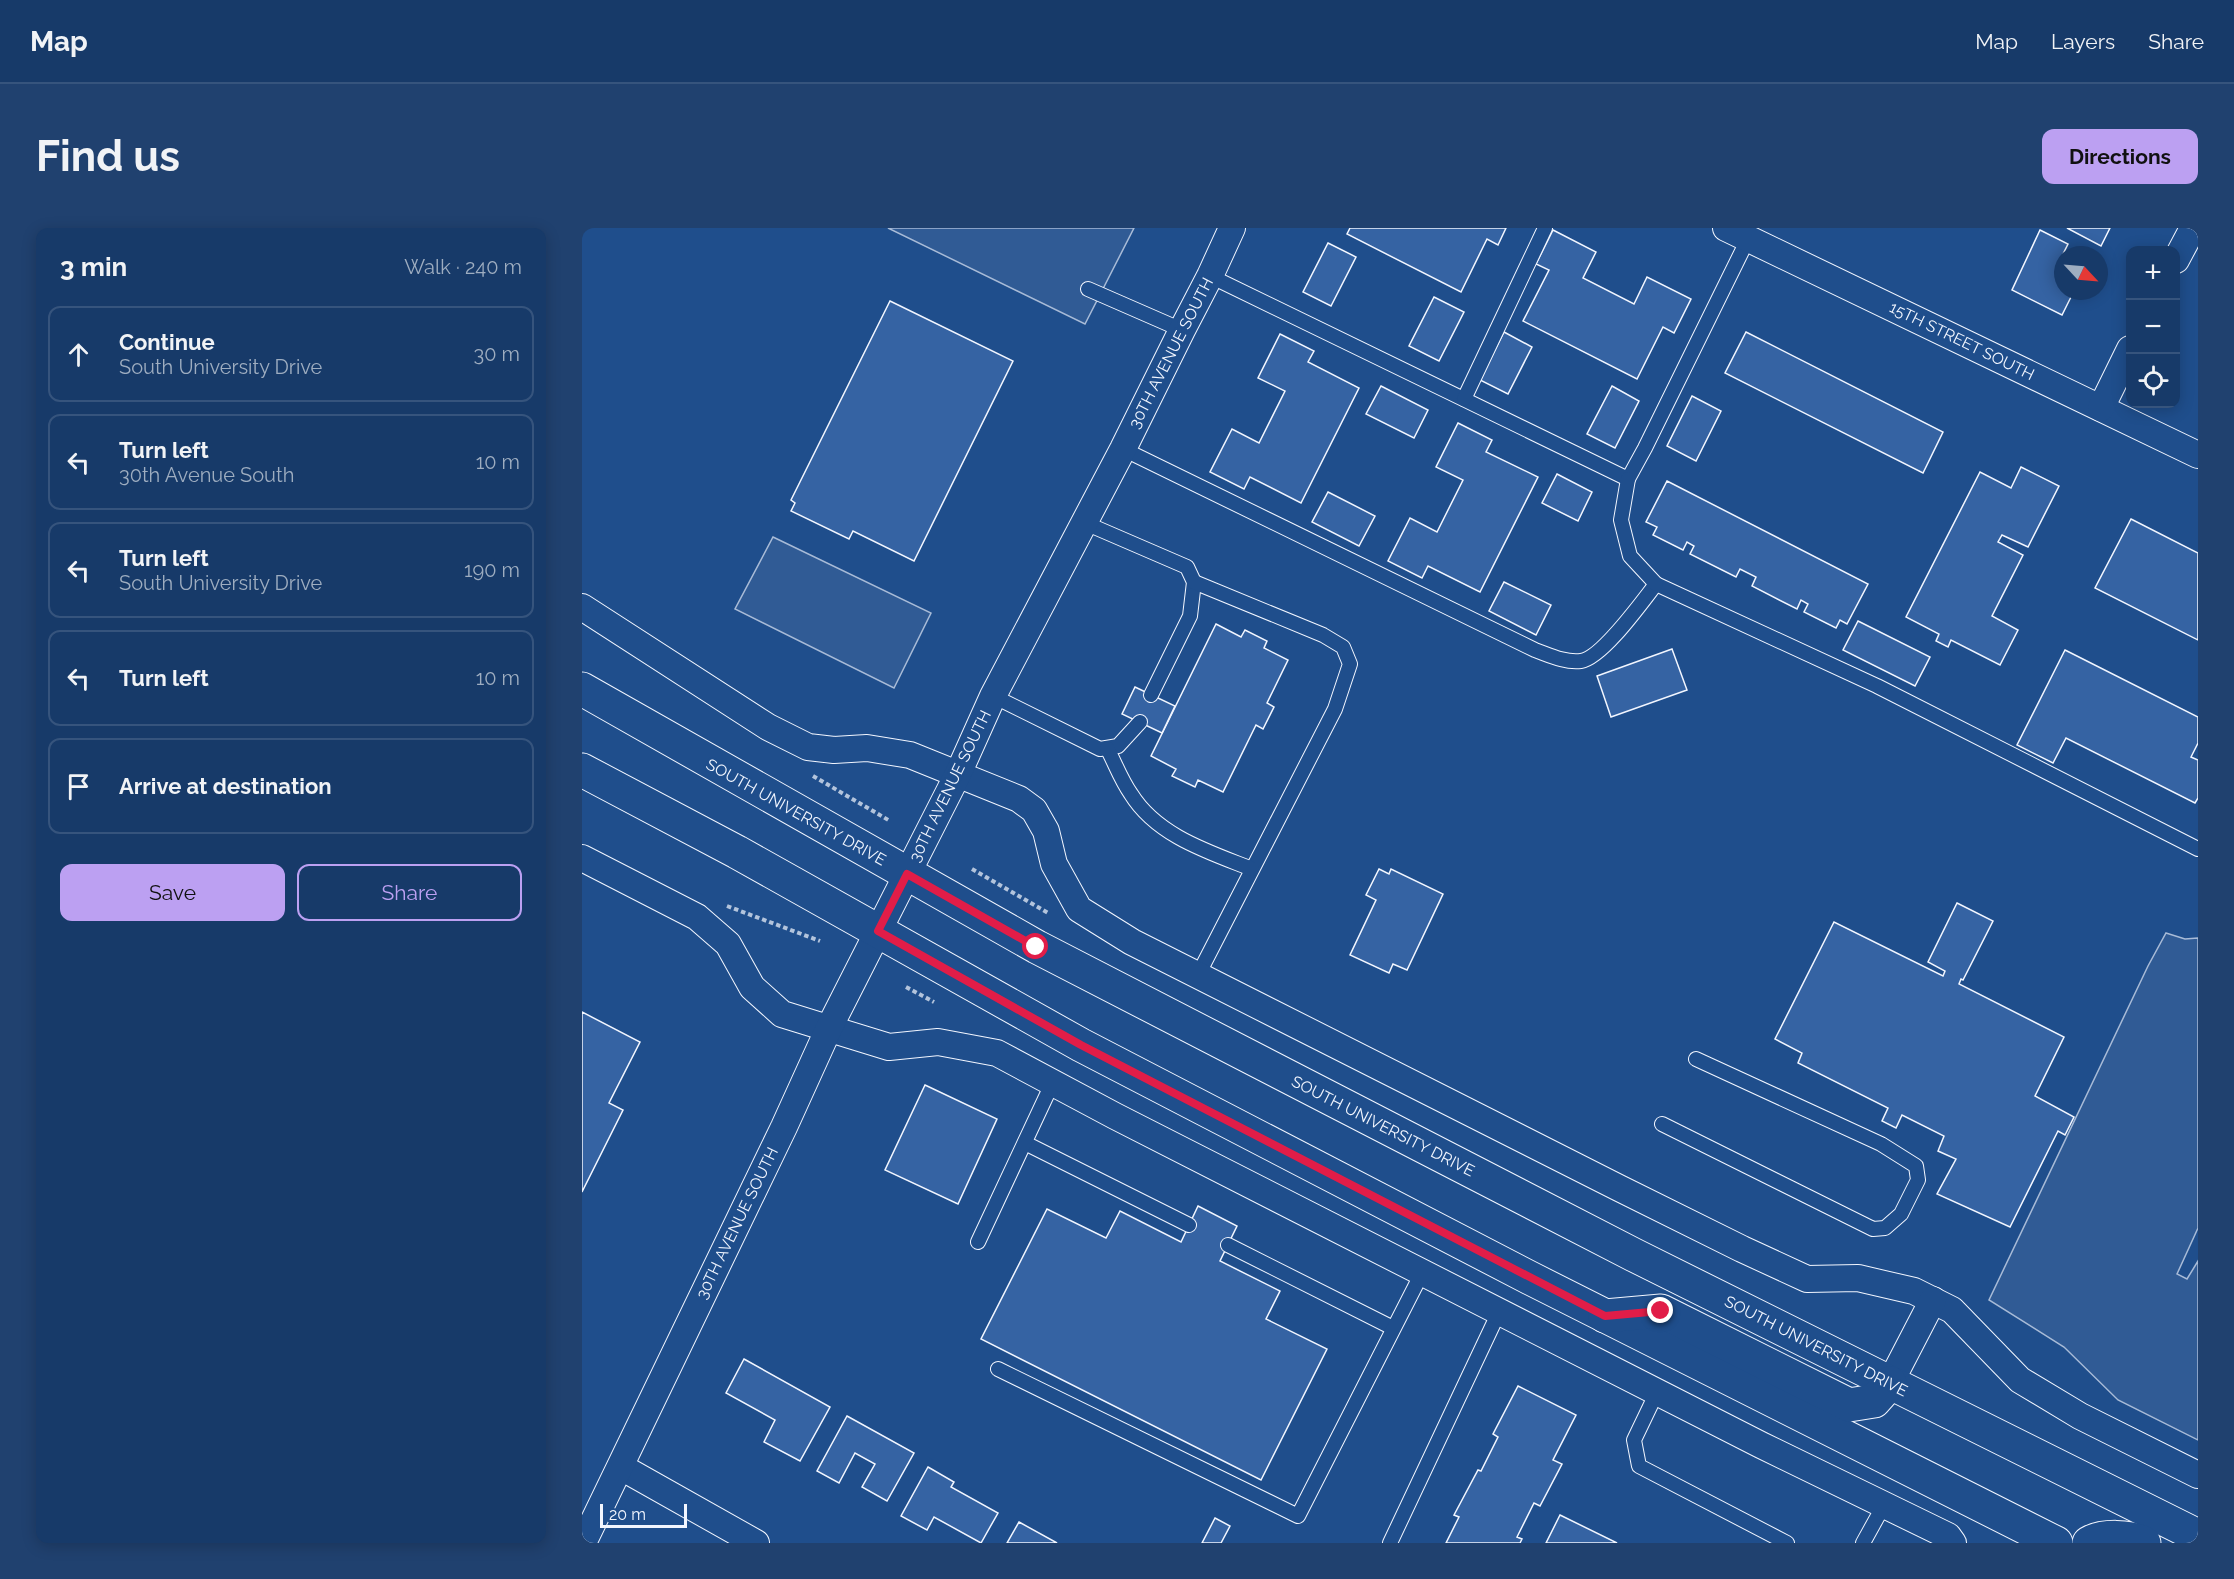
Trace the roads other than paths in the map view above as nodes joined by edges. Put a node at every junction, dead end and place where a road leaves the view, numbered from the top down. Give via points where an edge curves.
1 (1232, 228) edge
2 (1545, 228) edge
3 (2193, 228) edge
4 (1737, 234) edge
5 (2180, 251) edge
6 (1210, 276) junction
7 (1088, 289) dead end
8 (1182, 330) junction
9 (2128, 354) edge
10 (1464, 399) junction
11 (2101, 408) junction
12 (1123, 449) junction
13 (2198, 455) edge
14 (1628, 479) junction
15 (1085, 524) junction
16 (1194, 582) junction
17 (1656, 584) junction
18 (582, 607) edge
19 (582, 689) edge
20 (1152, 695) dead end
21 (993, 696) junction
22 (1140, 722) dead end
23 (1107, 748) junction
24 (582, 770) edge
25 (958, 774) junction
26 (2198, 849) edge
27 (582, 858) edge
28 (1252, 870) junction
29 (907, 874) junction
30 (878, 931) junction
31 (1198, 975) junction
32 (829, 1028) junction
33 (1696, 1059) dead end
34 (1053, 1084) junction
35 (1662, 1124) dead end
36 (1025, 1143) junction
37 (1188, 1225) dead end
38 (978, 1242) dead end
39 (1228, 1245) dead end
40 (1422, 1273) junction
41 (1933, 1300) junction
42 (1499, 1312) junction
43 (1605, 1316) junction
44 (1393, 1328) junction
45 (998, 1369) dead end
46 (1890, 1383) junction
47 (1657, 1392) junction
48 (621, 1467) junction
49 (2198, 1475) edge
50 (1884, 1505) junction
51 (2198, 1536) edge
52 (583, 1543) edge
53 (756, 1543) edge
54 (1390, 1543) edge
55 (1787, 1543) edge
56 (1863, 1543) edge
57 (1953, 1543) edge
58 (2056, 1543) edge
59 (2089, 1543) edge
60 (2144, 1543) edge

1 - 6 street, 30TH AVENUE SOUTH
2 - 10 lane
3 - 5 street
4 - 11 street, 15TH STREET SOUTH
4 - 14 lane
6 - 8 street, 30TH AVENUE SOUTH
6 - 10 lane
7 - 8 lane
8 - 12 street, 30TH AVENUE SOUTH
9 - 11 street
10 - 14 lane
11 - 13 street, 15TH STREET SOUTH
12 - 15 street, 30TH AVENUE SOUTH
12 - 17 lane via 1561,660 1582,661 1599,652
14 - 17 lane via 1621,520 1630,556
15 - 16 lane via 1187,567
15 - 21 street, 30TH AVENUE SOUTH
16 - 20 lane via 1190,615
16 - 28 lane via 1323,635 1344,647 1350,664 1335,708
17 - 26 lane via 1877,686
18 - 25 street via 768,727 808,747 867,747 905,754
19 - 29 main road, SOUTH UNIVERSITY DRIVE
21 - 23 lane via 1100,749
21 - 25 street, 30TH AVENUE SOUTH
22 - 23 lane via 1118,746
23 - 28 lane via 1131,795 1150,816 1184,842
24 - 30 main road
25 - 29 street, 30TH AVENUE SOUTH
25 - 31 street via 1019,798 1034,810 1046,831 1054,864 1079,909 1132,942
27 - 32 street via 697,917 728,944 752,987 782,1014
28 - 31 lane
29 - 30 street, 30TH AVENUE SOUTH
29 - 46 main road, SOUTH UNIVERSITY DRIVE via 1036,947
30 - 32 street, 30TH AVENUE SOUTH
30 - 43 main road via 1081,1045
31 - 41 street via 1807,1279 1858,1278 1914,1291
32 - 34 street via 889,1047 938,1042 998,1053
32 - 48 street, 30TH AVENUE SOUTH
33 - 35 lane via 1881,1144 1916,1166 1918,1180 1901,1214 1885,1228 1873,1229
34 - 36 lane
34 - 40 street
36 - 37 lane
36 - 38 lane
39 - 44 lane
40 - 42 street
40 - 44 lane
41 - 46 street
41 - 49 street via 1952,1310 2020,1380 2080,1416
42 - 47 street
42 - 54 lane
43 - 46 main road via 1661,1311 1849,1405 1874,1401
43 - 58 main road
44 - 45 lane via 1298,1516
46 - 51 main road, SOUTH UNIVERSITY DRIVE
47 - 50 street
47 - 55 lane via 1634,1440 1639,1466
48 - 52 street, 30TH AVENUE SOUTH
48 - 53 street
50 - 56 lane
50 - 57 street via 1948,1536
59 - 60 main road via 2116,1538

